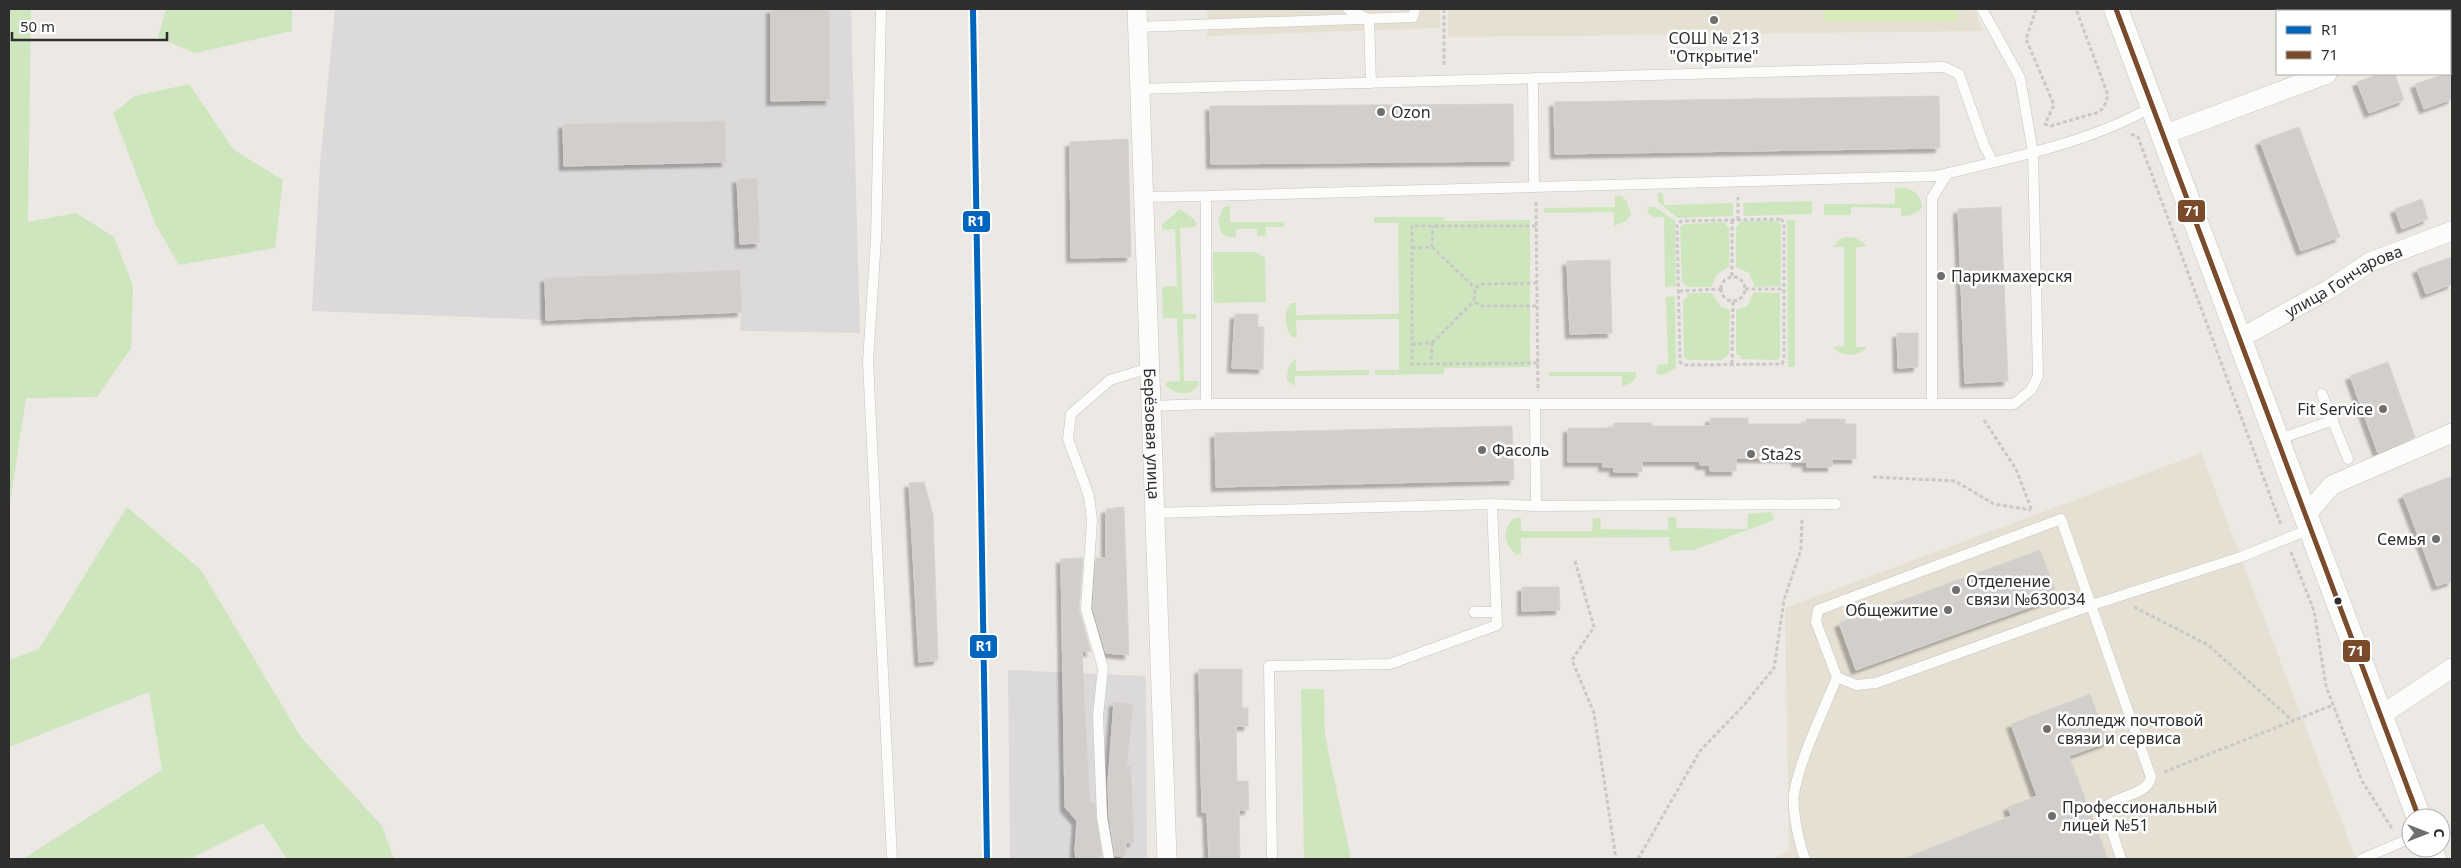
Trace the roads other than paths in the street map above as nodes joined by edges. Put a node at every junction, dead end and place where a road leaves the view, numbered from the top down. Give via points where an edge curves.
1 (881, 9) edge
2 (1348, 9) edge
3 (1415, 9) edge
4 (1982, 9) edge
5 (2116, 9) edge
6 (1137, 18) edge
7 (1369, 19) junction
8 (2323, 75) edge
9 (1532, 78) junction
10 (1371, 83) junction
11 (1138, 89) junction
12 (2152, 106) junction
13 (2162, 135) junction
14 (2033, 152) junction
15 (1993, 162) junction
16 (1947, 174) junction
17 (1535, 187) junction
18 (1206, 196) junction
19 (1143, 197) junction
20 (2452, 231) edge
21 (2239, 340) junction
22 (1149, 368) junction
23 (2322, 394) dead end
24 (1206, 404) junction
25 (1536, 404) junction
26 (1932, 404) junction
27 (1150, 406) junction
28 (2333, 420) junction
29 (2452, 433) edge
30 (2276, 440) junction
31 (2348, 459) dead end
32 (1492, 504) junction
33 (1836, 504) dead end
34 (1536, 506) junction
35 (1154, 513) junction
36 (2307, 522) junction
37 (2092, 605) junction
38 (1474, 612) dead end
39 (1496, 612) junction
40 (2452, 668) edge
41 (1837, 677) junction
42 (2380, 716) junction
43 (2415, 808) edge
44 (2401, 843) edge
45 (892, 859) edge
46 (1110, 859) edge
47 (1167, 859) edge
48 (1272, 859) edge
49 (1805, 859) edge
50 (2121, 859) edge
51 (2362, 859) edge

1 - 45 lane via 876,239 868,361
2 - 7 lane
3 - 7 lane via 1414,17
4 - 14 lane via 2020,78
5 - 12 street
6 - 7 lane
6 - 11 street, Берёзовая улица
7 - 10 lane
8 - 13 street
9 - 10 lane
9 - 15 lane via 1944,68 1959,74
9 - 17 lane
10 - 11 lane
11 - 19 street, Берёзовая улица
12 - 13 street
12 - 14 lane via 2128,121
13 - 21 street
14 - 15 lane
14 - 26 lane via 2038,376 2031,390 2014,404
15 - 16 lane
16 - 17 lane
16 - 26 lane via 1932,198
17 - 18 lane
18 - 19 lane
18 - 24 lane
19 - 22 street, Берёзовая улица
20 - 21 street, улица Гончарова via 2370,262
21 - 30 street
22 - 27 street, Берёзовая улица
22 - 46 lane via 1110,380 1071,414 1068,438 1089,496 1092,520 1086,609 1104,668 1098,716 1102,817
23 - 28 lane
24 - 25 lane
24 - 27 lane
25 - 26 lane
25 - 34 lane
27 - 35 street, Берёзовая улица
28 - 30 lane
28 - 31 lane
29 - 36 street via 2332,485
30 - 36 street
32 - 34 lane
32 - 35 lane
32 - 39 lane
33 - 34 lane
35 - 47 street, Берёзовая улица
36 - 37 lane via 2286,539 2241,557
36 - 42 street
37 - 41 lane via 1876,682 1856,685
37 - 41 lane via 2061,518 1818,610 1816,622
37 - 50 lane via 2151,777 2144,788 2109,803 2105,809
38 - 39 lane
39 - 48 lane via 1497,624 1390,664 1269,666
40 - 42 street
41 - 49 lane via 1794,796 1800,845
42 - 43 street
44 - 51 lane

